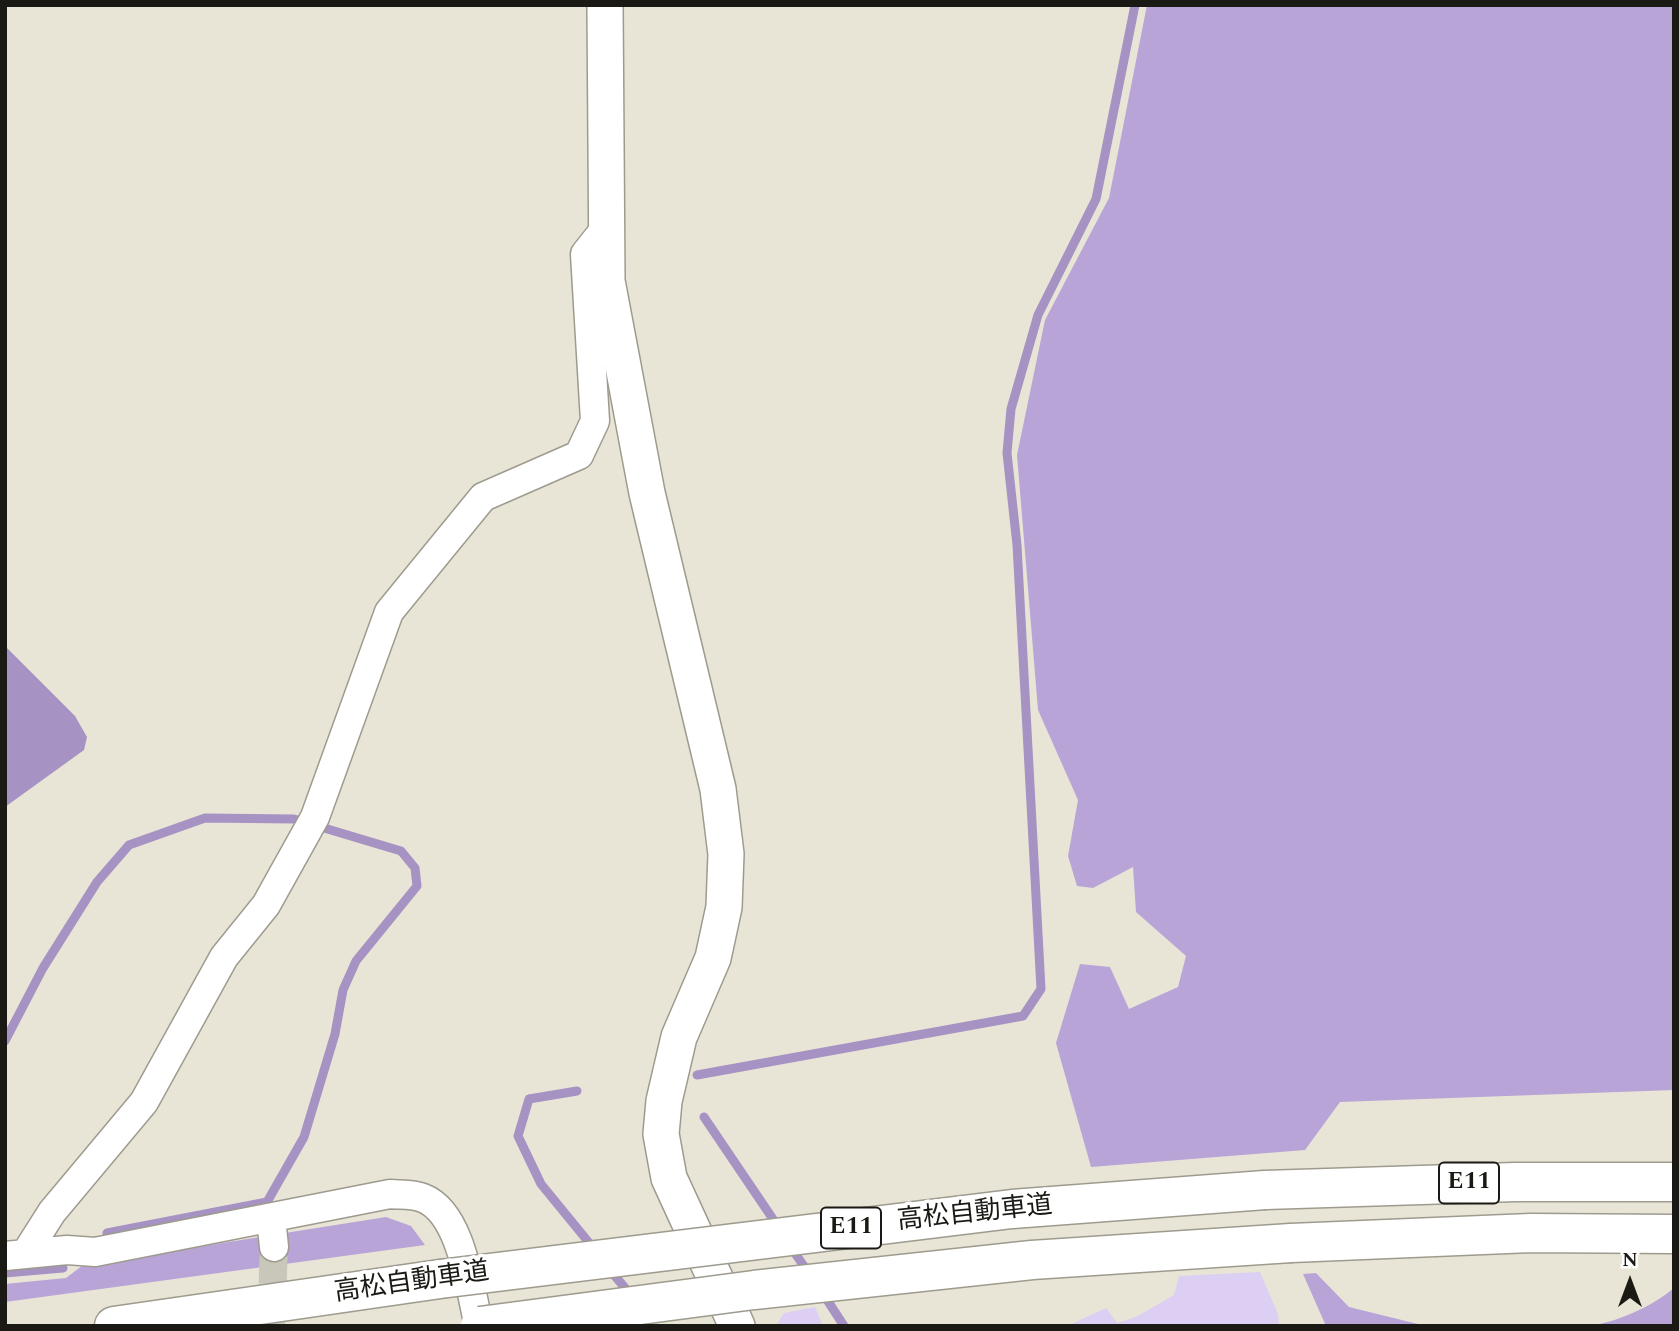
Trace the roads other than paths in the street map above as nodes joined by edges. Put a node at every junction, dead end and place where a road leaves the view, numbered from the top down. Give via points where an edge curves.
1 (605, 5) edge
2 (604, 230) junction
3 (1674, 1182) edge
4 (271, 1218) junction
5 (1674, 1234) edge
6 (274, 1247) tunnel mouth
7 (15, 1254) edge
8 (114, 1326) edge
9 (479, 1326) edge
10 (737, 1326) edge

1 - 2 street
2 - 7 street via 585,254 595,421 579,455 483,497 389,612 312,822 266,905 224,957 144,1102
2 - 10 street via 607,281 645,480 718,789 726,854 724,907 713,958 678,1037 661,1134 669,1178
3 - 8 highway, 高松自動車道 / E11, bridge via 1265,1190 1012,1209 440,1279
4 - 6 street
4 - 7 street via 95,1252
4 - 9 street via 390,1194 424,1198 447,1218 461,1251
5 - 9 highway, 高松自動車道 / E11, bridge via 1531,1233 1018,1261

